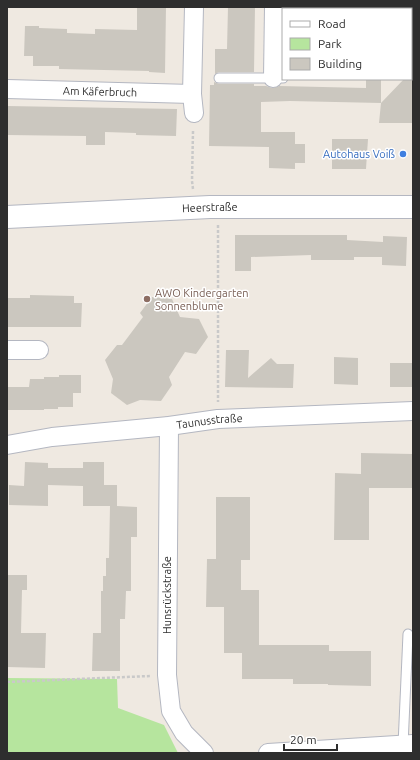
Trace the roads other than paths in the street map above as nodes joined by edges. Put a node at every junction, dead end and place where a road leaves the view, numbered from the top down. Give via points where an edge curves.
1 (194, 7) edge
2 (274, 7) edge
3 (219, 78) dead end
4 (278, 78) edge
5 (7, 89) edge
6 (192, 94) junction
7 (194, 113) road end
8 (413, 206) edge
9 (7, 217) edge
10 (7, 350) edge
11 (39, 350) dead end
12 (413, 411) edge
13 (169, 426) junction
14 (7, 445) edge
15 (408, 634) dead end
16 (408, 744) edge
17 (204, 753) edge
18 (268, 753) edge

1 - 6 street
2 - 4 street
3 - 4 lane
5 - 6 street, Am Käferbruch
6 - 7 street
8 - 9 main road, Heerstraße via 210,207
10 - 11 street
12 - 13 street, Taunusstraße via 218,419
13 - 14 street, Taunusstraße via 52,437
13 - 17 street, Hunsrückstraße via 167,675 171,711 184,733
15 - 16 lane
16 - 18 street

